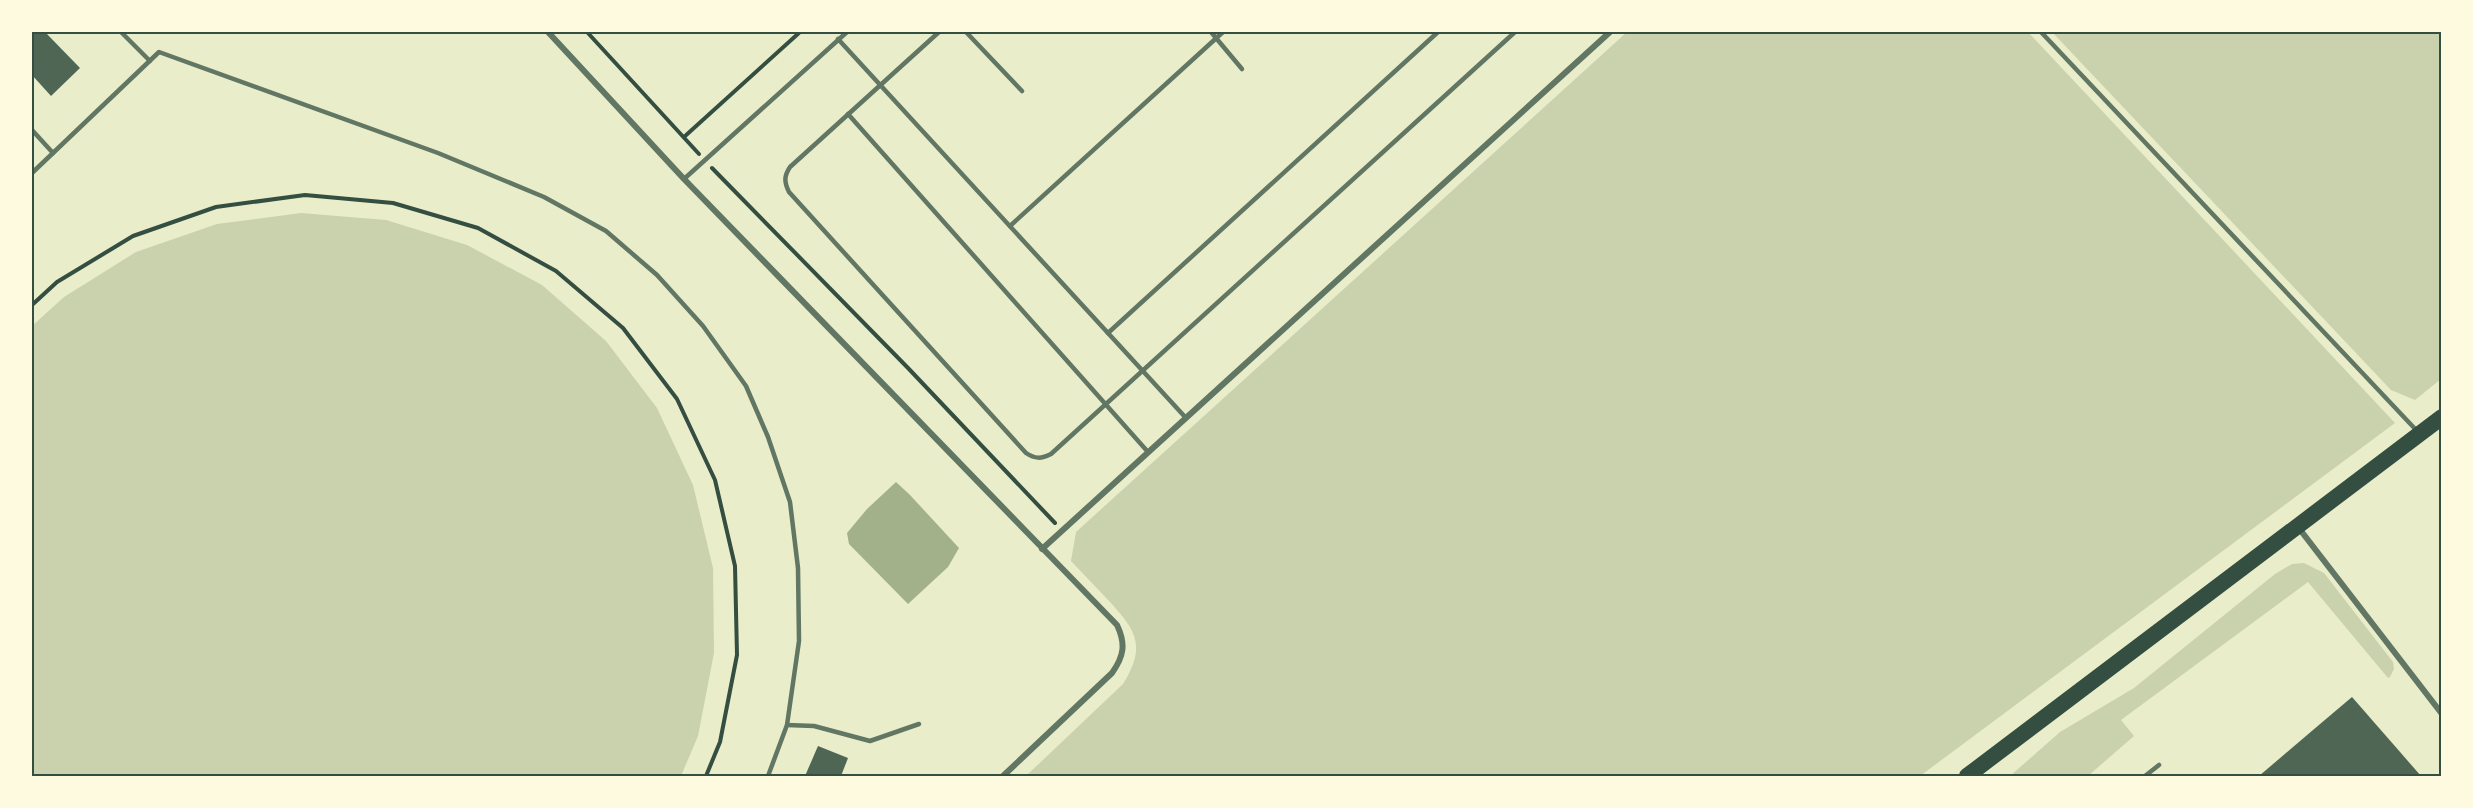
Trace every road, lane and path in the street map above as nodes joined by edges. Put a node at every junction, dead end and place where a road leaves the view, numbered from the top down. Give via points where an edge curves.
1 (121, 32) edge
2 (548, 32) edge
3 (587, 32) edge
4 (800, 32) edge
5 (847, 32) edge
6 (939, 32) edge
7 (966, 32) edge
8 (1211, 32) edge
9 (1223, 32) edge
10 (1438, 32) edge
11 (1515, 32) edge
12 (1610, 32) edge
13 (2041, 32) edge
14 (1216, 38) junction
15 (838, 39) junction
16 (150, 61) junction
17 (1242, 69) dead end
18 (880, 85) junction
19 (1022, 91) dead end
20 (848, 114) junction
21 (32, 130) edge
22 (684, 137) junction
23 (53, 153) junction
24 (704, 159) junction
25 (32, 173) edge
26 (684, 179) junction
27 (1010, 226) junction
28 (32, 305) edge
29 (1108, 333) junction
30 (1142, 370) junction
31 (1106, 404) junction
32 (2442, 417) edge
33 (1186, 418) junction
34 (2420, 434) junction
35 (1148, 452) junction
36 (2298, 527) junction
37 (1062, 530) junction
38 (1042, 549) junction
39 (2442, 714) edge
40 (919, 724) dead end
41 (787, 725) junction
42 (2159, 765) dead end
43 (706, 777) edge
44 (768, 777) edge
45 (1003, 777) edge
46 (1967, 777) edge
47 (2145, 777) edge

1 - 16 lane
2 - 26 street
3 - 22 path
4 - 22 path
5 - 15 lane
6 - 18 lane
7 - 19 lane
8 - 14 lane
9 - 14 lane
10 - 29 lane
11 - 30 lane
12 - 33 street
13 - 34 lane
14 - 17 lane
14 - 27 lane
15 - 18 lane
15 - 24 lane
16 - 23 lane
16 - 41 lane via 159,52 438,153 533,193 606,231 657,275 703,326 746,386 790,502 798,568 799,641
18 - 20 lane
18 - 27 lane
20 - 31 lane
20 - 31 lane via 790,167 785,175 789,192 1026,453 1034,458 1051,454
21 - 23 lane
22 - 24 path
23 - 25 lane
24 - 26 lane
24 - 37 path
26 - 38 street
27 - 29 lane
28 - 43 path via 57,282 133,236 216,207 305,195 393,202 446,218 478,228 556,271 623,328 677,399 715,480 735,566 737,655 720,742
29 - 30 lane
30 - 31 lane
30 - 33 lane
31 - 35 lane
32 - 34 highway
33 - 35 street
34 - 36 highway
35 - 37 street
36 - 39 street
36 - 46 highway
37 - 38 street
38 - 45 street via 1117,625 1123,649 1112,673
40 - 41 lane via 870,741 814,726
41 - 44 lane
42 - 47 lane

